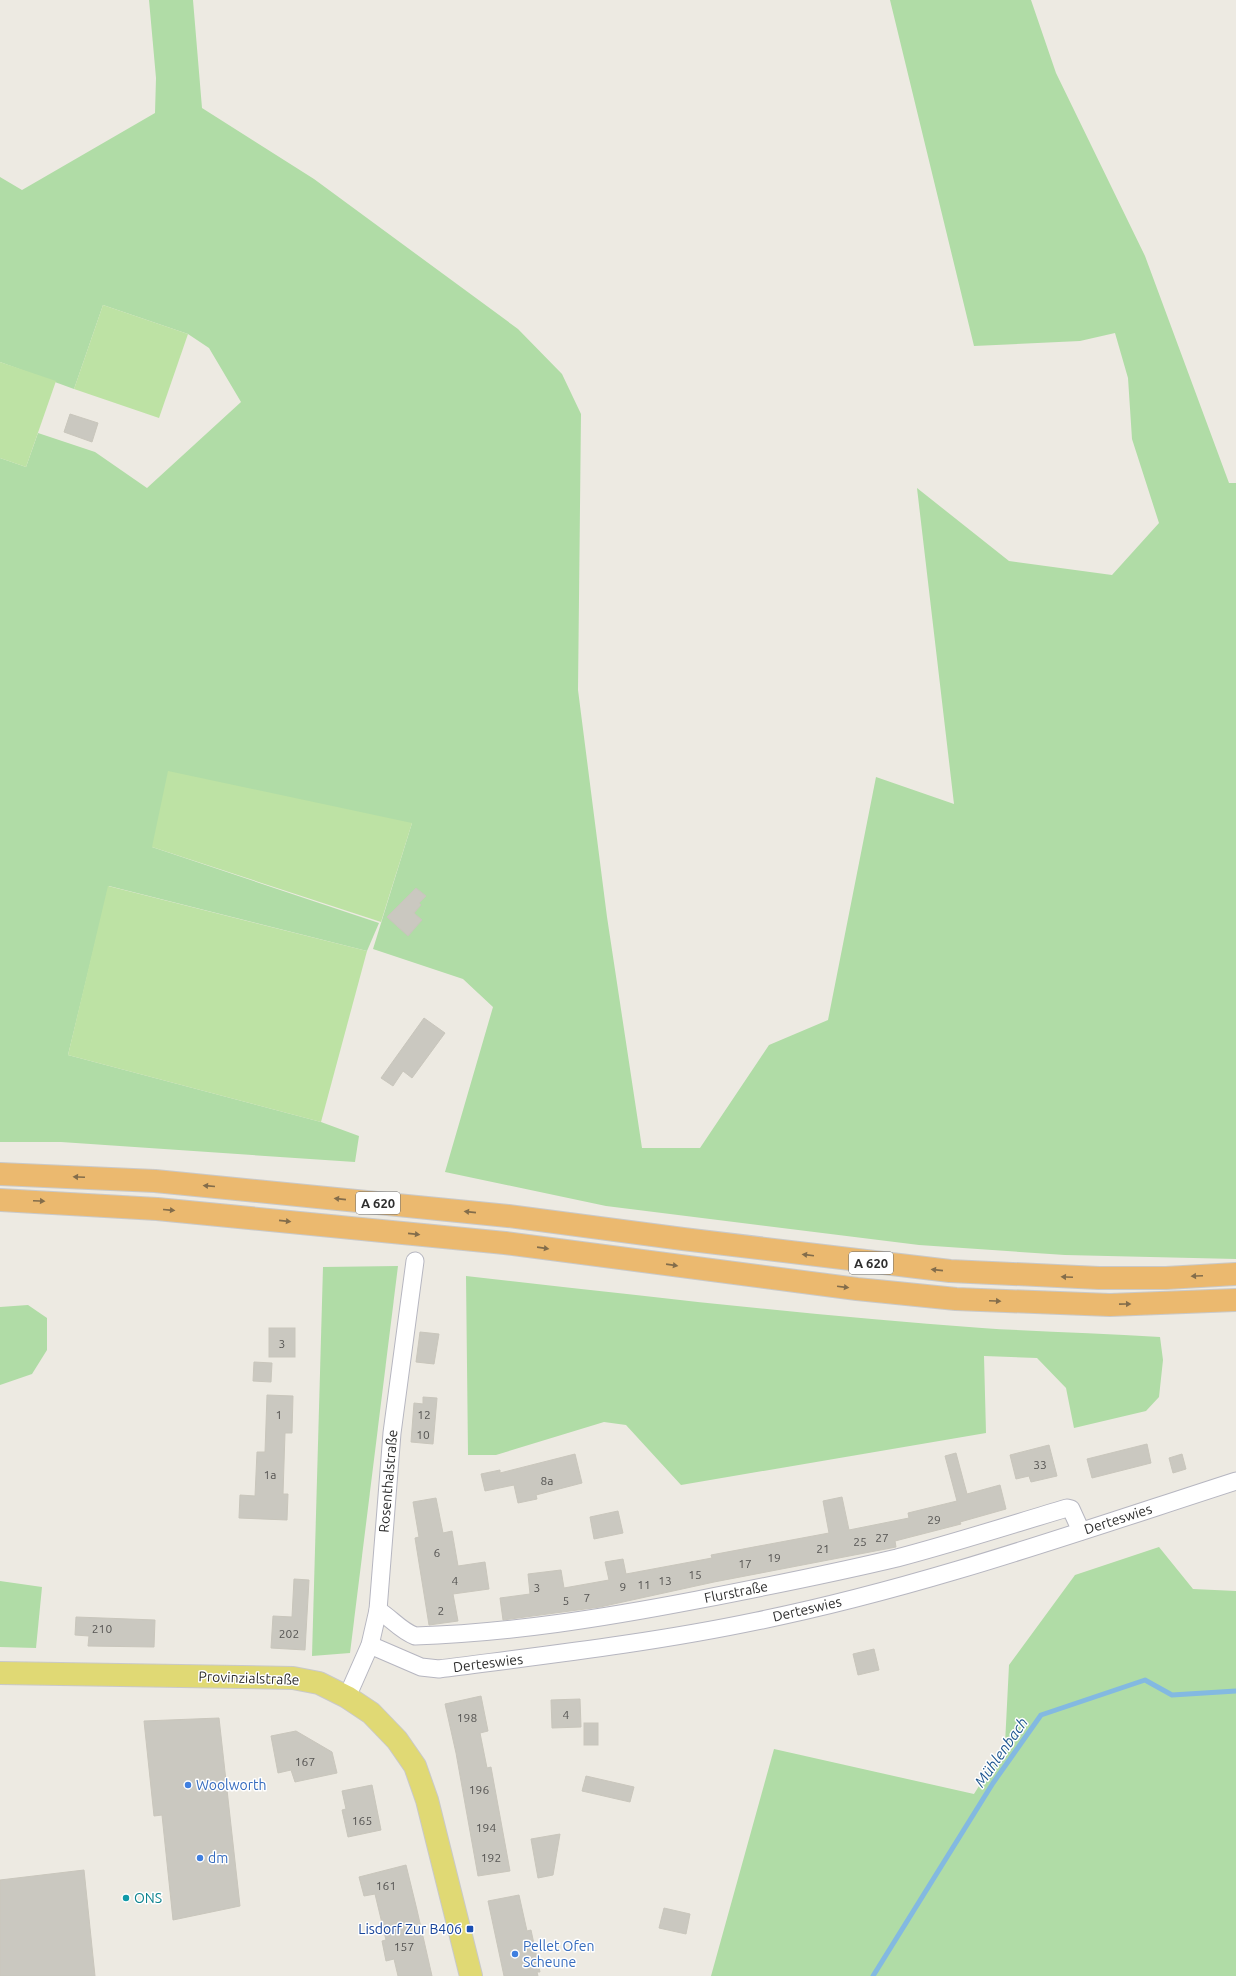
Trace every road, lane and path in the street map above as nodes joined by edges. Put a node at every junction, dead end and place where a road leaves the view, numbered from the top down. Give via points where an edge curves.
1 (0, 1174) edge
2 (0, 1200) edge
3 (415, 1261) dead end
4 (1236, 1274) edge
5 (1236, 1300) edge
6 (1236, 1481) edge
7 (1081, 1531) junction
8 (378, 1610) junction
9 (370, 1644) junction
10 (0, 1673) edge
11 (347, 1697) junction
12 (470, 1976) edge

4 -> 1 highway, A 620 via 1100,1278 950,1271 508,1216 155,1181
2 -> 5 highway, A 620 via 157,1209 505,1243 857,1289 956,1299 1110,1305
3 - 8 street, Rosenthalstraße via 392,1433
6 - 7 street, Derteswies
7 - 8 street, Flurstraße via 1071,1509 1067,1508 898,1557 813,1577 550,1626 415,1636 406,1633 390,1617
7 - 9 street, Derteswies via 965,1568 833,1604 633,1644 439,1669 422,1667
8 - 9 street, Rosenthalstraße
9 - 11 street, Rosenthalstraße
10 - 11 main road, Provinzialstraße via 293,1678 319,1683
11 - 12 main road, Provinzialstraße via 371,1713 397,1740 414,1766 427,1800

